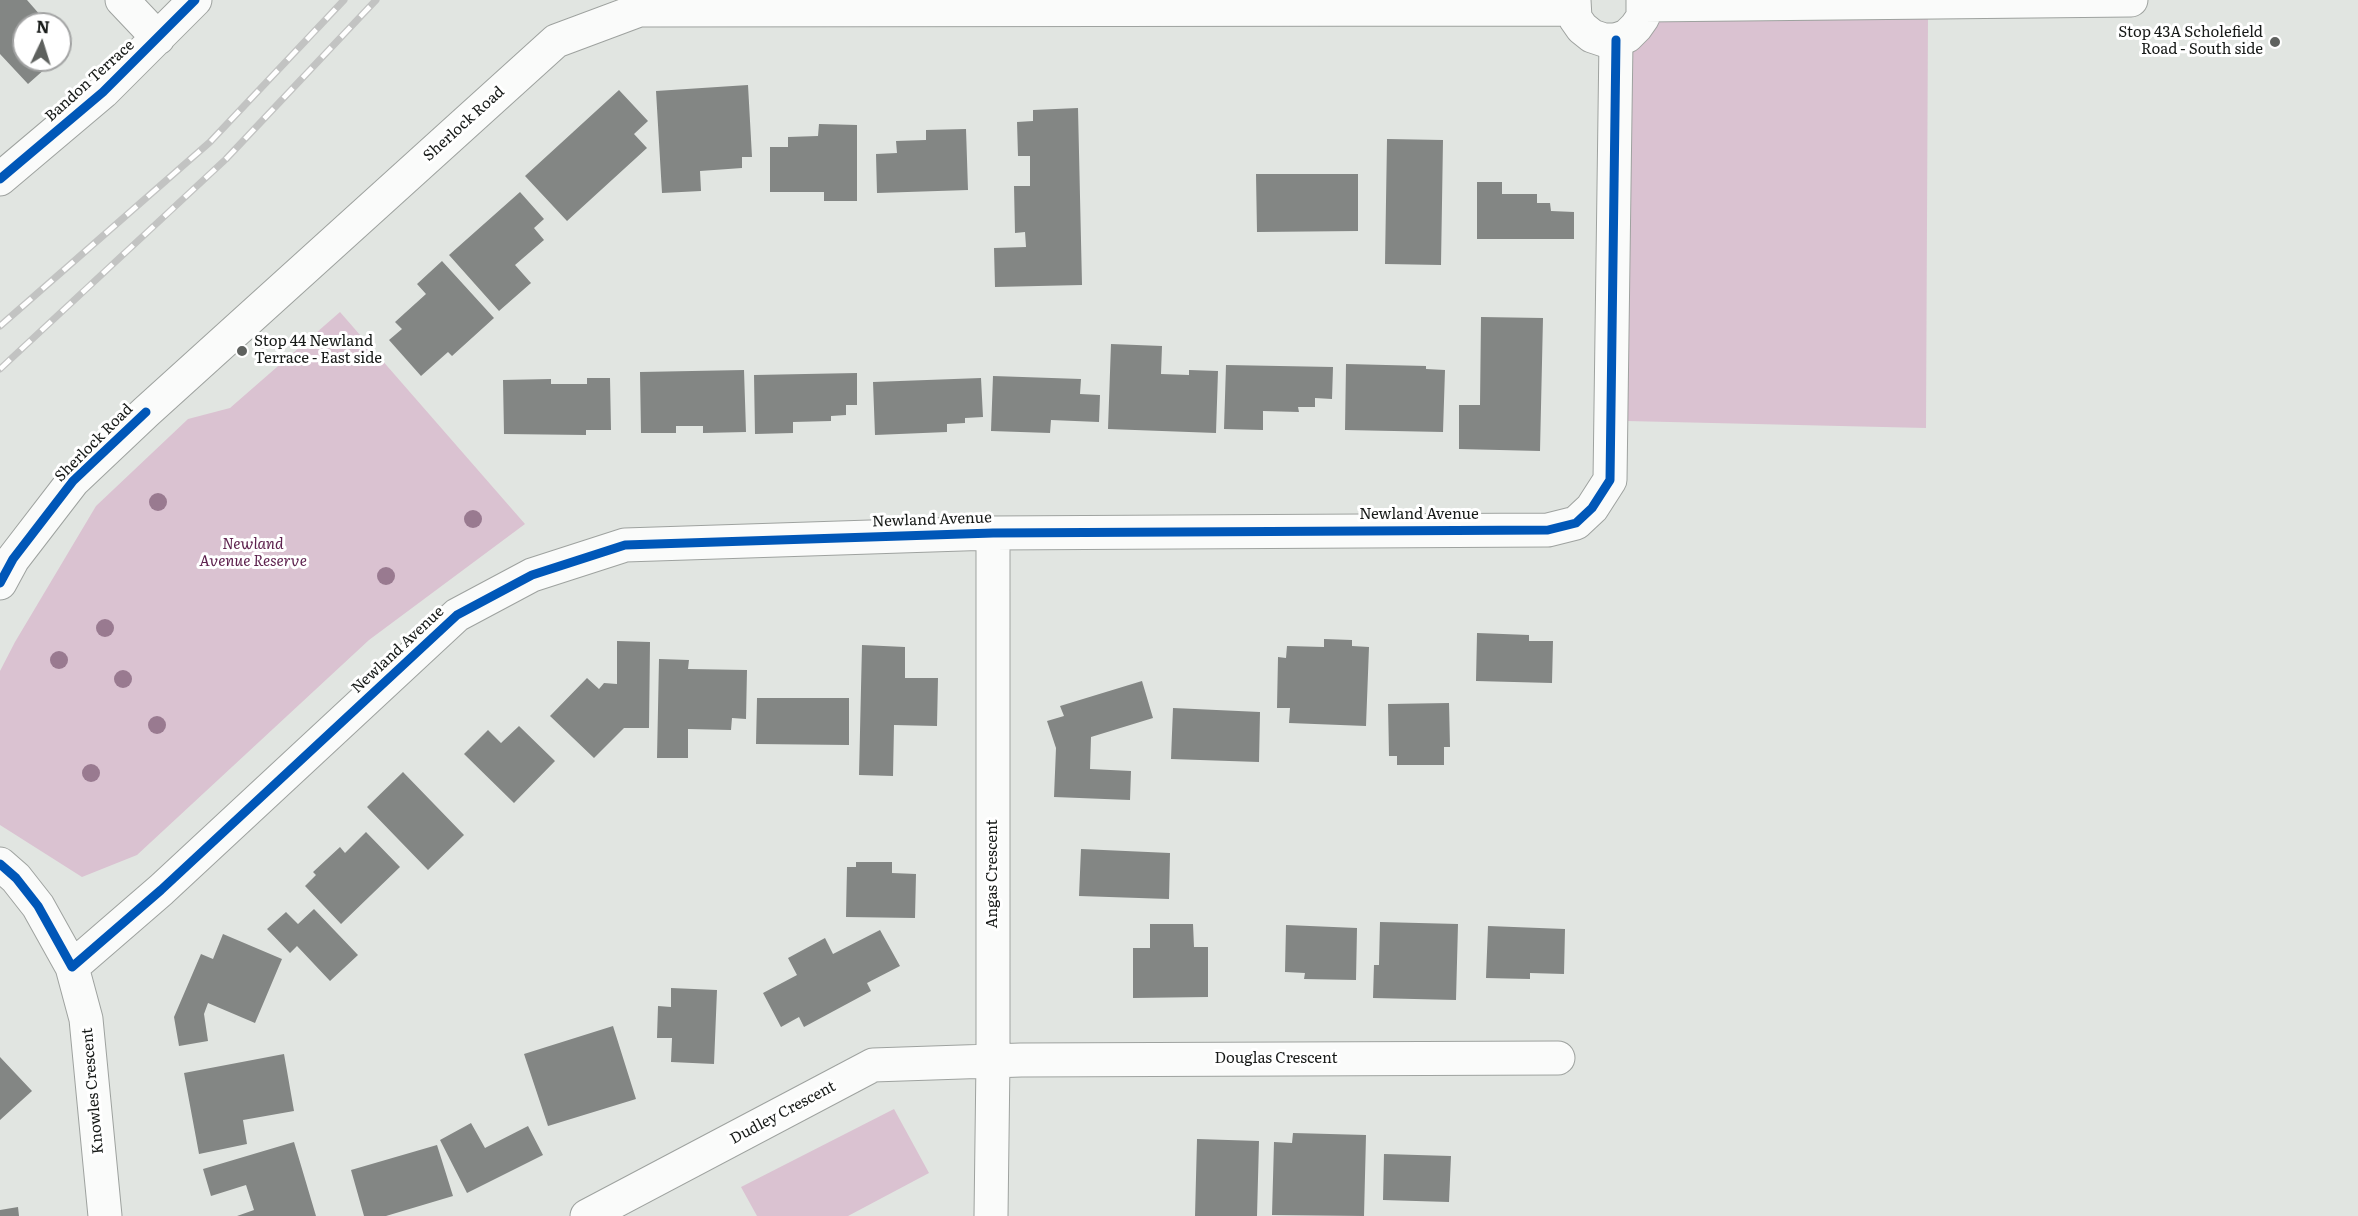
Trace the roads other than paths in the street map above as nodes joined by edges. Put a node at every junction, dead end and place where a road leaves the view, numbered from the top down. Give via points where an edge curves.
1 (122, 0) edge
2 (195, 0) edge
3 (2105, 0) edge
4 (2131, 0) edge
5 (1644, 2) edge
6 (1426, 4) edge
7 (1573, 4) edge
8 (637, 5) edge
9 (158, 38) junction
10 (1616, 40) junction
11 (0, 179) edge
12 (993, 533) junction
13 (0, 583) edge
14 (0, 864) edge
15 (72, 967) junction
16 (1558, 1058) dead end
17 (993, 1061) junction
18 (105, 1216) edge
19 (587, 1216) edge
20 (991, 1216) edge

1 - 9 street
2 - 9 street, Bandon Terrace
3 - 4 street
3 - 5 street
5 - 10 street via 1643,17 1636,27
6 - 7 street
6 - 8 street
7 - 10 street via 1578,23 1592,36
8 - 13 street, Sherlock Road via 556,41 547,49 73,481
9 - 11 street, Bandon Terrace via 103,92
10 - 12 street, Newland Avenue via 1610,480 1592,508 1576,523 1548,530
12 - 15 street, Newland Avenue via 625,545 532,575 457,615 161,890
12 - 17 street, Angas Crescent
14 - 15 street via 39,906
15 - 18 street, Knowles Crescent via 86,1019
16 - 17 street, Douglas Crescent
17 - 19 street, Dudley Crescent via 873,1065
17 - 20 street, Angas Crescent

